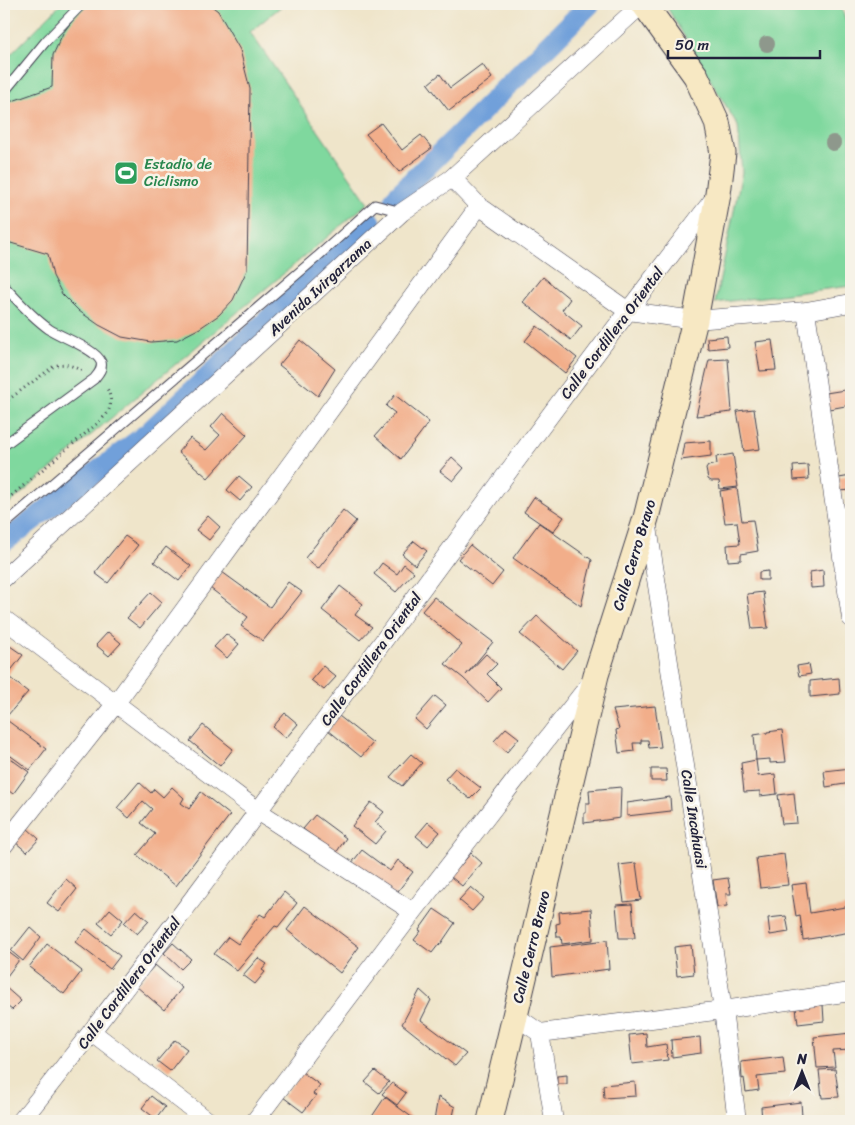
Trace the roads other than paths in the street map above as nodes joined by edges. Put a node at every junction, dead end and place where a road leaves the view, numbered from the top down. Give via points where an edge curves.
1 (82, 4) edge
2 (643, 4) edge
3 (4, 92) edge
4 (452, 178) junction
5 (718, 194) junction
6 (479, 206) junction
7 (402, 212) junction
8 (4, 286) edge
9 (851, 303) edge
10 (806, 310) junction
11 (628, 311) junction
12 (695, 320) junction
13 (4, 445) edge
14 (646, 518) junction
15 (4, 525) edge
16 (4, 578) edge
17 (851, 618) edge
18 (4, 619) edge
19 (596, 675) junction
20 (116, 703) junction
21 (258, 811) junction
22 (4, 845) edge
23 (413, 912) junction
24 (851, 992) edge
25 (723, 1010) junction
26 (514, 1015) junction
27 (92, 1032) junction
28 (540, 1033) junction
29 (21, 1121) edge
30 (208, 1121) edge
31 (254, 1121) edge
32 (490, 1121) edge
33 (554, 1121) edge
34 (737, 1121) edge

1 - 3 lane
2 - 4 street, Avenida Ivirgarzama
2 - 5 street, Calle Cerro Bravo via 696,76 717,122 723,153
4 - 6 street
4 - 7 street, Avenida Ivirgarzama
5 - 11 street, Calle Cordillera Oriental
5 - 12 street, Calle Cerro Bravo
6 - 11 street
6 - 20 street
7 - 15 lane via 375,206
7 - 16 street, Avenida Ivirgarzama
8 - 13 lane via 49,329 94,353 101,362 101,371
9 - 10 street
10 - 12 street
10 - 17 street
11 - 12 street
11 - 21 street, Calle Cordillera Oriental
12 - 14 street, Calle Cerro Bravo
14 - 19 street, Calle Cerro Bravo
14 - 25 street, Calle Incahuasi
18 - 20 street
19 - 23 street
19 - 26 street, Calle Cerro Bravo
20 - 21 street
20 - 22 street
21 - 23 street
21 - 27 street, Calle Cordillera Oriental
23 - 31 street
24 - 25 street
25 - 28 street
25 - 34 street, Calle Incahuasi
26 - 28 street
26 - 32 street, Calle Cerro Bravo
27 - 29 street, Calle Cordillera Oriental
27 - 30 street
28 - 33 street

